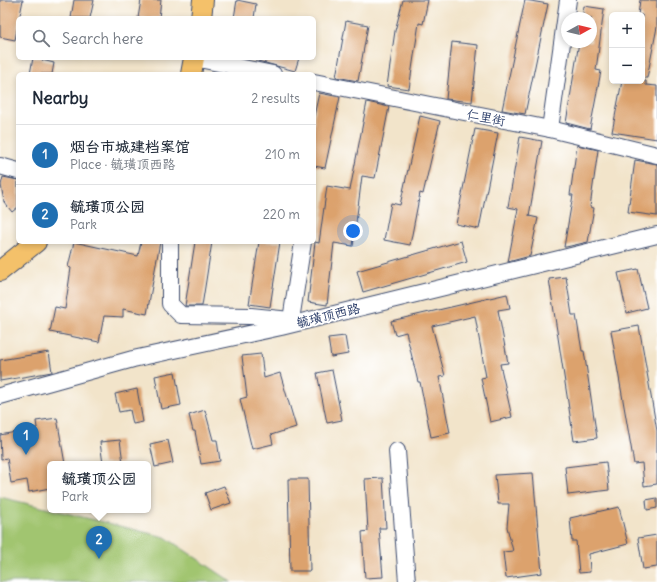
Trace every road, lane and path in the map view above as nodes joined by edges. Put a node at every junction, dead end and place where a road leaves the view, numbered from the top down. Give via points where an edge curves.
1 (203, 0) edge
2 (568, 0) edge
3 (200, 16) edge
4 (194, 60) edge
5 (204, 60) edge
6 (191, 72) edge
7 (263, 72) edge
8 (316, 82) edge
9 (550, 129) junction
10 (657, 156) edge
11 (0, 166) edge
12 (16, 170) edge
13 (657, 235) edge
14 (34, 244) edge
15 (170, 244) edge
16 (303, 244) edge
17 (0, 271) edge
18 (321, 317) junction
19 (291, 320) junction
20 (0, 396) edge
21 (397, 451) dead end
22 (407, 582) edge

1 - 3 main road
2 - 9 street
4 - 6 main road
5 - 7 street
8 - 9 street, 仁里街
9 - 10 street, 仁里街
11 - 12 street
13 - 18 street, 毓璜顶西路
14 - 17 main road
15 - 19 street via 170,304 182,315 251,316
16 - 19 street
18 - 19 street
18 - 20 street, 毓璜顶西路 via 134,359
21 - 22 street

